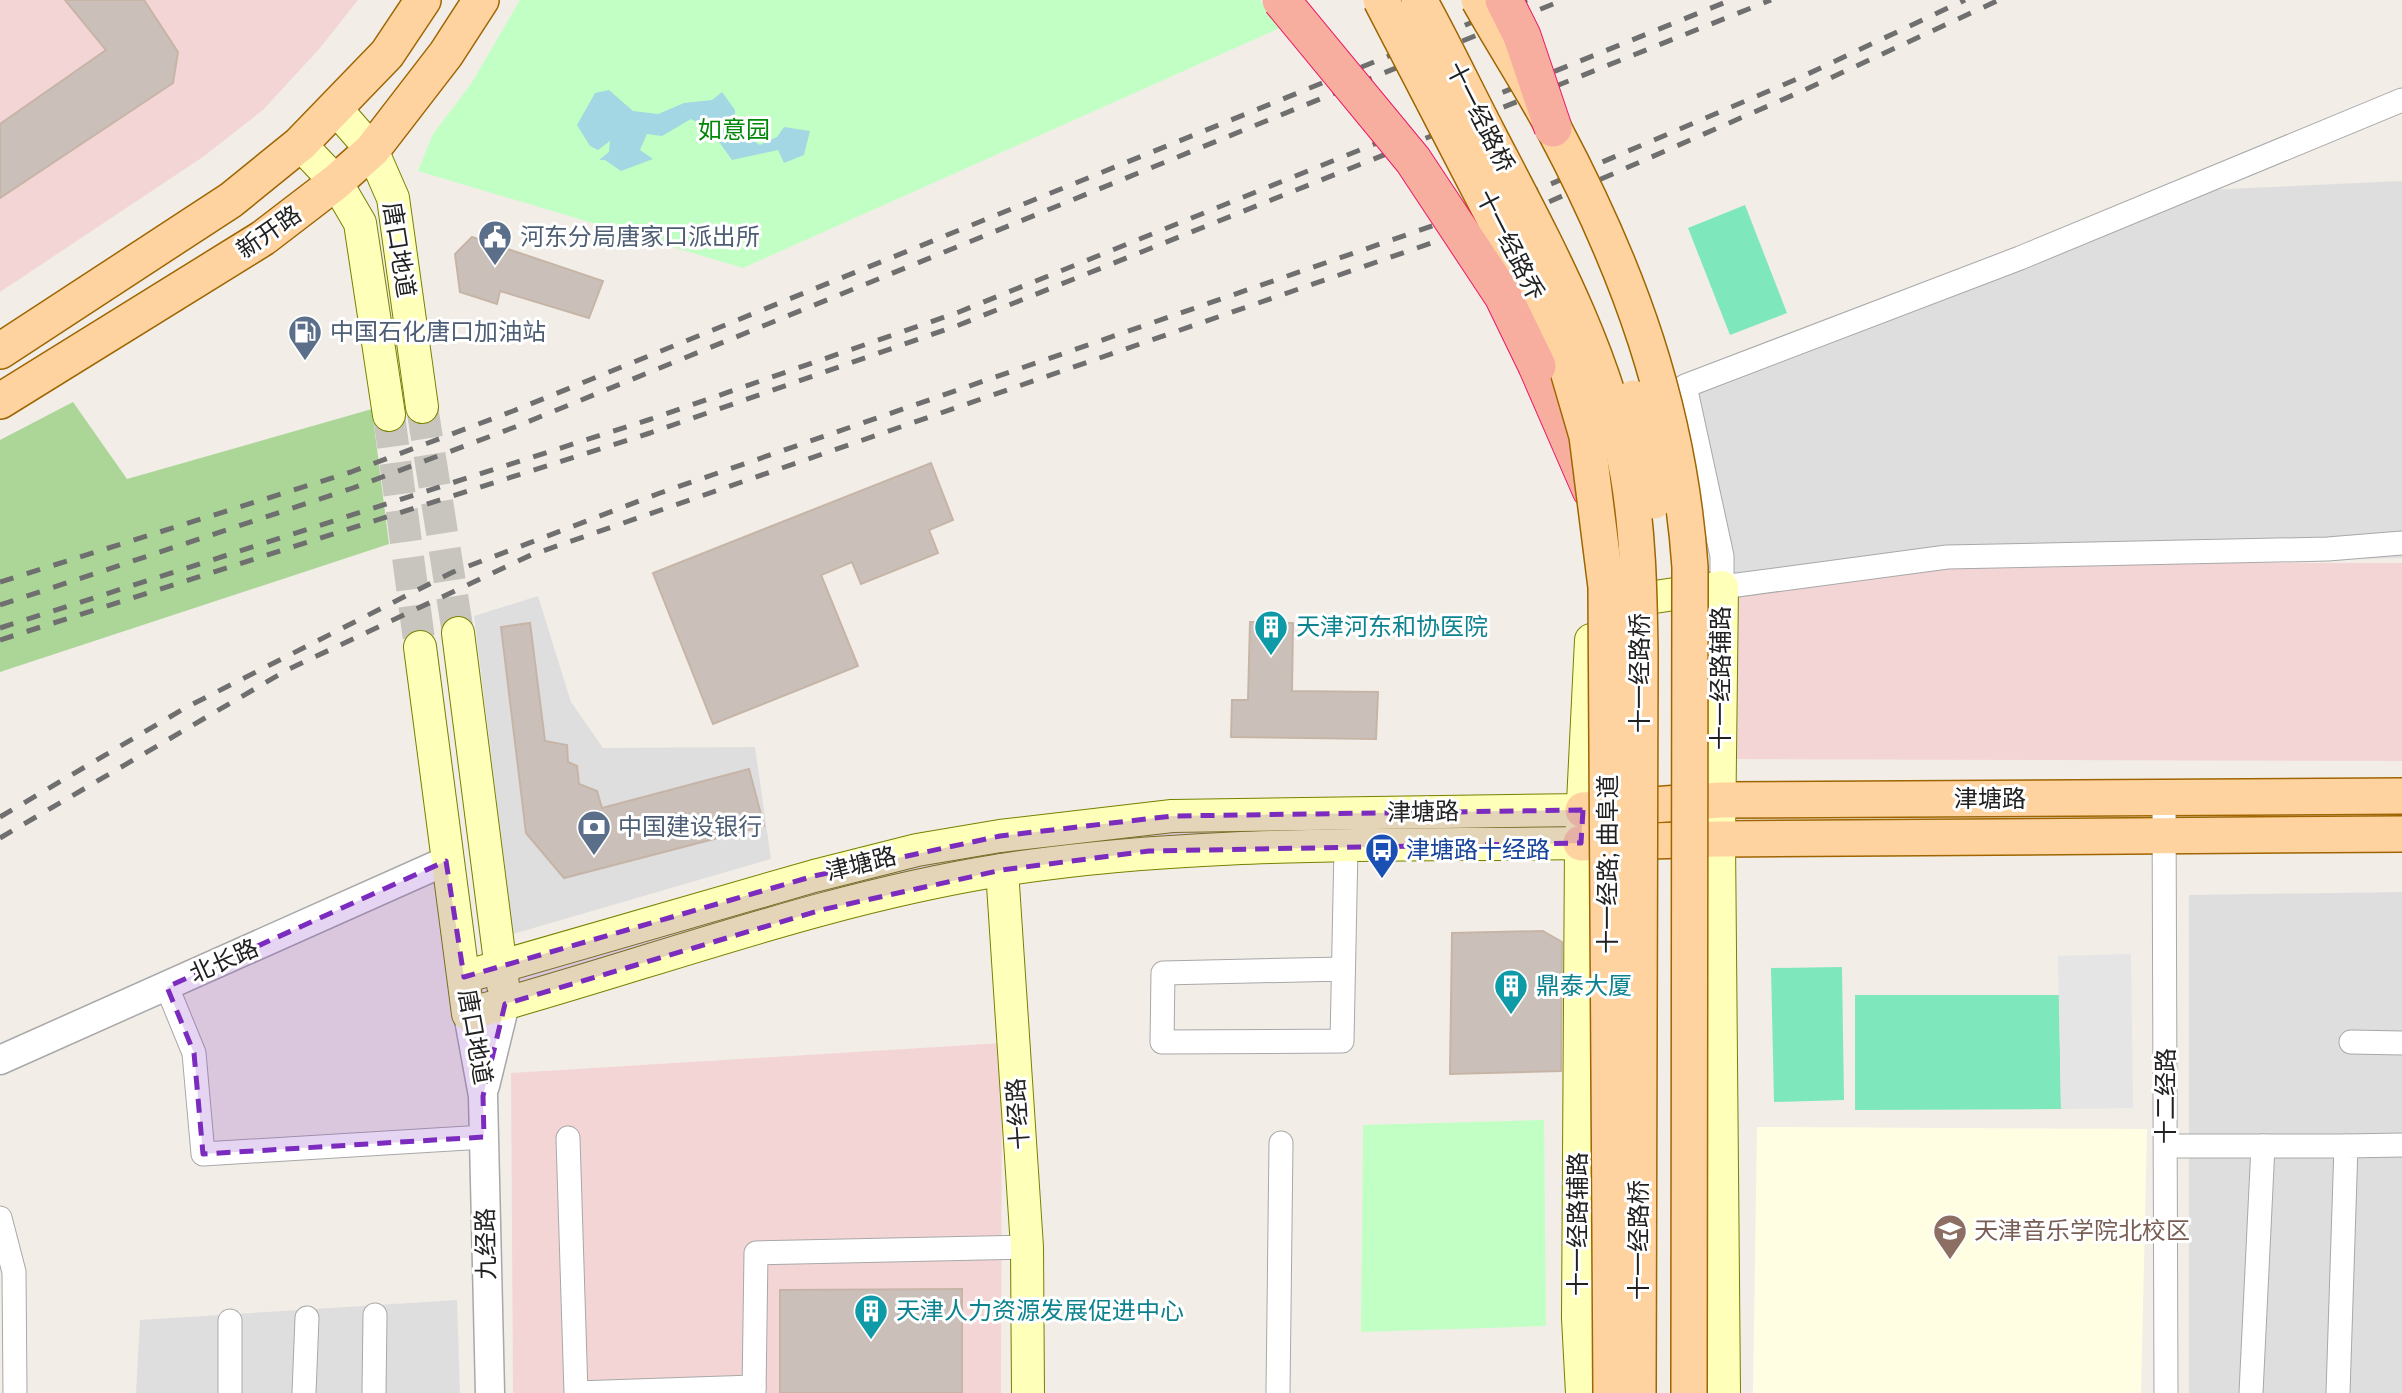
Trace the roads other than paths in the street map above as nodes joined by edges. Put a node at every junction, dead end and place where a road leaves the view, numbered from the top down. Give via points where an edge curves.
1 (423, 0) edge
2 (481, 0) edge
3 (1281, 0) edge
4 (1381, 0) edge
5 (1419, 0) edge
6 (1444, 0) edge
7 (1479, 0) edge
8 (1504, 0) edge
9 (2402, 100) edge
10 (336, 109) junction
11 (1553, 128) junction
12 (300, 144) junction
13 (372, 150) junction
14 (336, 182) junction
15 (0, 351) edge
16 (0, 401) edge
17 (422, 407) tunnel mouth
18 (389, 415) tunnel mouth
19 (1598, 504) junction
20 (2402, 543) edge
21 (1722, 587) junction
22 (458, 633) tunnel mouth
23 (420, 648) tunnel mouth
24 (2402, 796) edge
25 (2164, 799) junction
26 (1721, 800) junction
27 (1582, 827) junction
28 (2402, 834) edge
29 (1000, 836) junction
30 (2164, 837) junction
31 (1719, 839) junction
32 (1346, 847) junction
33 (446, 861) junction
34 (1002, 870) junction
35 (501, 966) junction
36 (1343, 969) junction
37 (464, 978) junction
38 (167, 987) junction
39 (505, 1004) junction
40 (468, 1014) junction
41 (2351, 1042) dead end
42 (2402, 1043) edge
43 (0, 1060) edge
44 (483, 1096) junction
45 (484, 1137) junction
46 (568, 1138) dead end
47 (1280, 1143) dead end
48 (2402, 1145) edge
49 (2167, 1146) junction
50 (2263, 1146) junction
51 (2346, 1146) junction
52 (0, 1218) edge
53 (1027, 1247) junction
54 (375, 1315) dead end
55 (307, 1318) dead end
56 (230, 1321) dead end
57 (754, 1390) edge
58 (612, 1392) edge
59 (15, 1393) edge
60 (230, 1393) edge
61 (304, 1393) edge
62 (374, 1393) edge
63 (489, 1393) edge
64 (1028, 1393) edge
65 (1278, 1393) edge
66 (1582, 1393) edge
67 (1611, 1393) edge
68 (1639, 1393) edge
69 (1662, 1393) edge
70 (1689, 1393) edge
71 (1724, 1393) edge
72 (2166, 1393) edge
73 (2251, 1393) edge
74 (2338, 1393) edge

1 - 10 main road, 新开路 via 387,54
2 - 13 main road, 新开路
3 - 19 highway, bridge via 1384,123 1467,237 1503,296
4 - 19 main road, 十一经路乔, bridge via 1561,347 1587,436
5 - 68 main road, 十一经路桥, bridge via 1586,333 1628,475 1639,578 1640,649
6 - 69 main road, 十一经路桥, bridge via 1608,329 1648,451 1662,673
7 - 11 main road, 十一经路桥, bridge
8 - 11 highway, bridge via 1522,36
9 - 21 street via 2020,258 1685,386 1722,556
10 - 12 main road, 新开路
10 - 13 main road, 唐口地道
11 - 70 main road, 十一经路桥, bridge via 1635,301 1657,368 1685,503 1690,567
12 - 14 main road, 唐口地道
12 - 15 main road, 新开路 via 231,200
13 - 14 main road, 新开路
13 - 17 main road, 唐口地道 via 393,198
14 - 16 main road, 新开路 via 263,238
14 - 18 main road, 唐口地道 via 360,223
19 - 67 main road, 十一经路; 曲阜道, bridge via 1606,587
20 - 21 street via 1947,557
21 - 26 main road, 十一经路辅路
21 - 27 main road, 十一经路辅路 via 1593,606
22 - 35 main road, 唐口地道
23 - 33 main road, 唐口地道
24 - 25 main road, 津塘路
25 - 26 main road, 津塘路
25 - 30 street, 十二经路
26 - 27 main road, 津塘路
26 - 31 main road, 十一经路辅路
27 - 29 main road, 津塘路 via 1172,816
27 - 31 main road, 津塘路
27 - 32 main road, 津塘路
27 - 66 main road, 十一经路辅路 via 1577,1318
28 - 30 main road, 津塘路
29 - 34 street, 十经路
29 - 35 main road, 津塘路 via 917,850 814,876
30 - 31 main road, 津塘路
30 - 49 street, 十二经路
31 - 71 main road, 十一经路辅路
32 - 34 main road, 津塘路 via 1149,851
32 - 36 street
33 - 37 main road, 唐口地道
33 - 38 street, 北长路
34 - 39 main road, 津塘路 via 821,910
34 - 53 main road, 十经路
35 - 37 main road, 津塘路
35 - 39 main road, 唐口地道
36 - 36 street via 1342,1041 1162,1042 1164,973
37 - 40 main road, 唐口地道
38 - 43 street, 北长路
38 - 45 street via 194,1053 203,1154
39 - 40 main road, 津塘路
39 - 44 street, 唐口地道
40 - 44 street, 唐口地道
41 - 42 street
44 - 45 street, 九经路
45 - 63 street, 九经路
46 - 58 street via 576,1393
47 - 65 street
48 - 51 street
49 - 50 street
49 - 72 street, 十二经路
50 - 51 street
50 - 73 street
51 - 74 street
52 - 59 street via 14,1272
53 - 57 street via 756,1253
53 - 64 main road, 十经路
54 - 62 street
55 - 61 street
56 - 60 street
57 - 58 street

